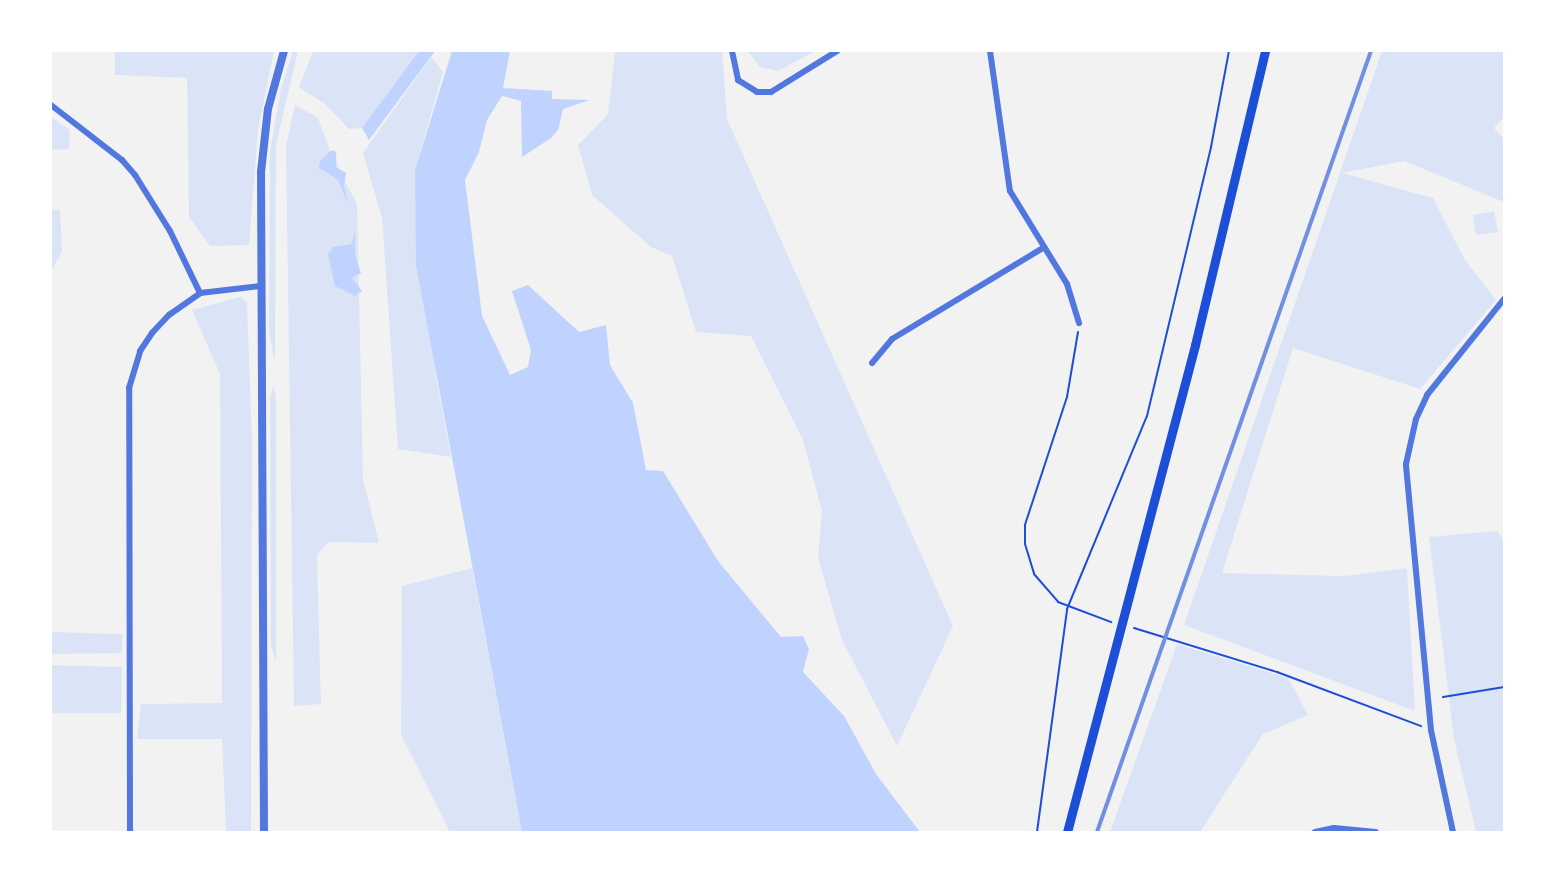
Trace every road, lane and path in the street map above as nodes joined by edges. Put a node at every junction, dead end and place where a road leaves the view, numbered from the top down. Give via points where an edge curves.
1 (284, 51) edge
2 (732, 51) edge
3 (837, 51) edge
4 (990, 51) edge
5 (1230, 51) edge
6 (1265, 51) edge
7 (51, 105) edge
8 (1043, 248) junction
9 (260, 286) junction
10 (200, 293) junction
11 (1504, 299) edge
12 (1079, 323) joint
13 (872, 363) dead end
14 (1067, 609) junction
15 (1112, 622) dead end
16 (1134, 628) dead end
17 (1504, 687) edge
18 (1443, 697) dead end
19 (1431, 730) junction
20 (130, 832) edge
21 (264, 832) edge
22 (1037, 832) edge
23 (1067, 832) edge
24 (1315, 832) edge
25 (1376, 832) edge
26 (1453, 832) edge

1 - 9 street via 274,80 263,141
2 - 3 street via 738,80 757,92 771,92
4 - 8 street via 1007,180 1020,212
5 - 14 path via 1147,416
6 - 23 main road via 1192,356
7 - 10 street via 122,160 135,175 170,231
8 - 12 street via 1067,284
8 - 13 street via 892,339
9 - 10 street
9 - 21 street
10 - 20 street via 176,309 152,333 140,351 129,388
11 - 19 street via 1441,374 1416,419 1410,439 1407,495
12 - 14 path via 1067,397 1025,525 1027,553 1034,574
14 - 15 path
14 - 22 path
16 - 19 path via 1276,672
17 - 18 path
19 - 26 street
24 - 25 street via 1334,828

